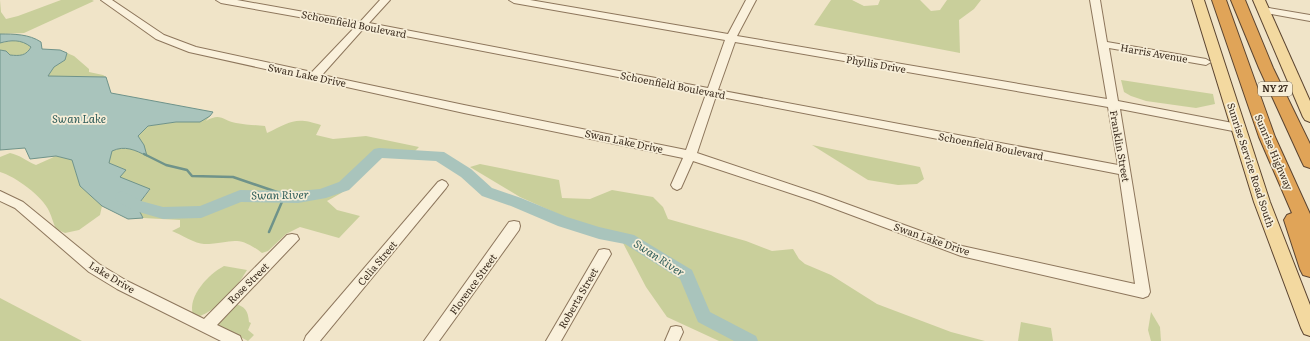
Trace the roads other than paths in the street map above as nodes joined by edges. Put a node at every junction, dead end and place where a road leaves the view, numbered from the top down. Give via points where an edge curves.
1 (106, 0) edge
2 (220, 0) edge
3 (385, 0) edge
4 (514, 0) edge
5 (751, 0) edge
6 (1095, 0) edge
7 (1198, 0) edge
8 (1219, 0) edge
9 (1238, 0) edge
10 (1261, 5) edge
11 (1310, 18) edge
12 (362, 25) junction
13 (731, 38) junction
14 (1102, 44) junction
15 (1206, 62) dead end
16 (314, 77) junction
17 (712, 93) junction
18 (1112, 104) junction
19 (1310, 117) edge
20 (1238, 128) junction
21 (1267, 137) junction
22 (690, 155) junction
23 (1310, 162) edge
24 (1125, 171) junction
25 (442, 185) dead end
26 (677, 185) dead end
27 (0, 196) edge
28 (514, 226) dead end
29 (1310, 234) edge
30 (292, 239) dead end
31 (604, 254) dead end
32 (1310, 269) edge
33 (1143, 292) joint
34 (205, 327) junction
35 (1310, 328) edge
36 (235, 341) edge
37 (311, 341) edge
38 (431, 341) edge
39 (552, 341) edge

1 - 16 street, Swan Lake Drive via 160,37 178,45
2 - 12 street, Schoenfield Boulevard
3 - 12 street
4 - 13 street, Phyllis Drive
5 - 13 street
6 - 14 street, Franklin Street
7 - 20 main road, Sunrise Service Road South
8 - 21 highway, Sunrise Highway / NY 27
9 - 23 highway, NY 27 via 1266,68
10 - 11 street
10 - 19 main road
12 - 16 street
12 - 17 street, Schoenfield Boulevard
13 - 17 street
13 - 18 street, Phyllis Drive
14 - 15 street, Harris Avenue
14 - 18 street, Franklin Street
16 - 22 street, Swan Lake Drive
17 - 22 street
17 - 24 street, Schoenfield Boulevard
18 - 20 street, Phyllis Drive
18 - 24 street, Franklin Street
20 - 35 main road, Sunrise Service Road South via 1272,230
21 - 29 highway, Sunrise Highway / NY 27
21 - 32 highway via 1282,190
22 - 26 street
22 - 33 street, Swan Lake Drive via 818,198 961,251
24 - 33 street, Franklin Street
25 - 37 street, Celia Street
27 - 34 street, Lake Drive via 19,205 94,268
28 - 38 street, Florence Street
30 - 34 street, Rose Street
31 - 39 street, Roberta Street
34 - 36 street, Lake Drive

